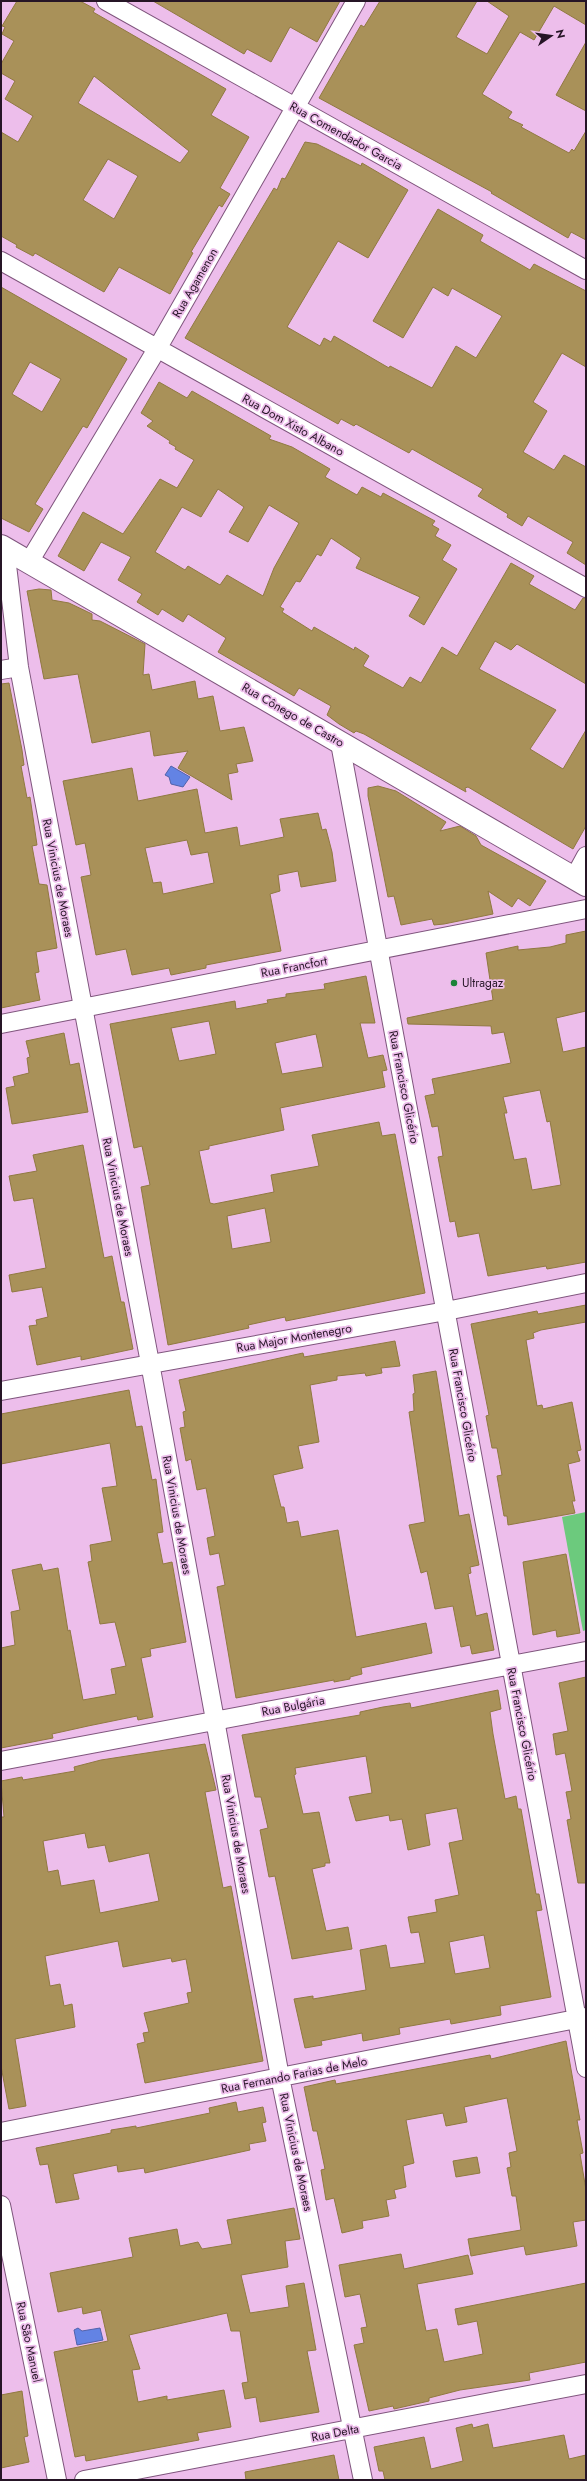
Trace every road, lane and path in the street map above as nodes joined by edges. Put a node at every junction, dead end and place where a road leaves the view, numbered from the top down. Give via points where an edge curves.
1 (106, 1) edge
2 (356, 1) edge
3 (295, 107) junction
4 (1, 261) edge
5 (586, 270) edge
6 (157, 349) junction
7 (3, 547) edge
8 (29, 562) junction
9 (586, 588) edge
10 (18, 667) junction
11 (1, 670) edge
12 (340, 743) junction
13 (586, 856) edge
14 (580, 881) edge
15 (586, 909) edge
16 (379, 950) junction
17 (83, 1008) junction
18 (1, 1024) edge
19 (586, 1283) edge
20 (446, 1311) junction
21 (150, 1363) junction
22 (1, 1391) edge
23 (586, 1651) edge
24 (511, 1665) junction
25 (215, 1721) junction
26 (1, 1762) edge
27 (582, 2018) edge
28 (586, 2068) edge
29 (280, 2077) junction
30 (1, 2132) edge
31 (1, 2205) edge
32 (585, 2388) edge
33 (354, 2430) junction
34 (57, 2480) edge
35 (84, 2480) edge
36 (364, 2480) edge

1 - 3 street, Rua Comendador Garcia
2 - 3 street, Rua Agamenon
3 - 5 street, Rua Comendador Garcia
3 - 6 street, Rua Agamenon
4 - 6 street, Rua Dom Xisto Albano
6 - 8 street, Rua Agamenon
6 - 9 street, Rua Dom Xisto Albano
7 - 8 main road, Rua Cônego de Castro
7 - 10 street, Rua Vinicius de Moraes
8 - 12 main road, Rua Cônego de Castro
10 - 11 street
10 - 17 street, Rua Vinicius de Moraes
12 - 14 main road, Rua Cônego de Castro
12 - 16 street, Rua Francisco Glicério
13 - 14 street
15 - 16 street, Rua Francfort
16 - 17 street, Rua Francfort
16 - 20 street, Rua Francisco Glicério
17 - 18 street, Rua Francfort
17 - 21 street, Rua Vinicius de Moraes
19 - 20 street, Rua Major Montenegro
20 - 21 street, Rua Major Montenegro
20 - 24 street, Rua Francisco Glicério
21 - 22 street, Rua Major Montenegro
21 - 25 street, Rua Vinicius de Moraes
23 - 24 street, Rua Bulgária
24 - 25 street, Rua Bulgária
24 - 27 street, Rua Francisco Glicério
25 - 26 street, Rua Bulgária
25 - 29 street, Rua Vinicius de Moraes
27 - 28 street, Rua Francisco Glicério
27 - 29 street, Rua Fernando Farias de Melo
29 - 30 street, Rua Fernando Farias de Melo
29 - 33 street, Rua Vinicius de Moraes
31 - 34 street, Rua São Manuel
32 - 33 street, Rua Delta
33 - 35 street, Rua Delta
33 - 36 street, Rua Vinicius de Moraes

